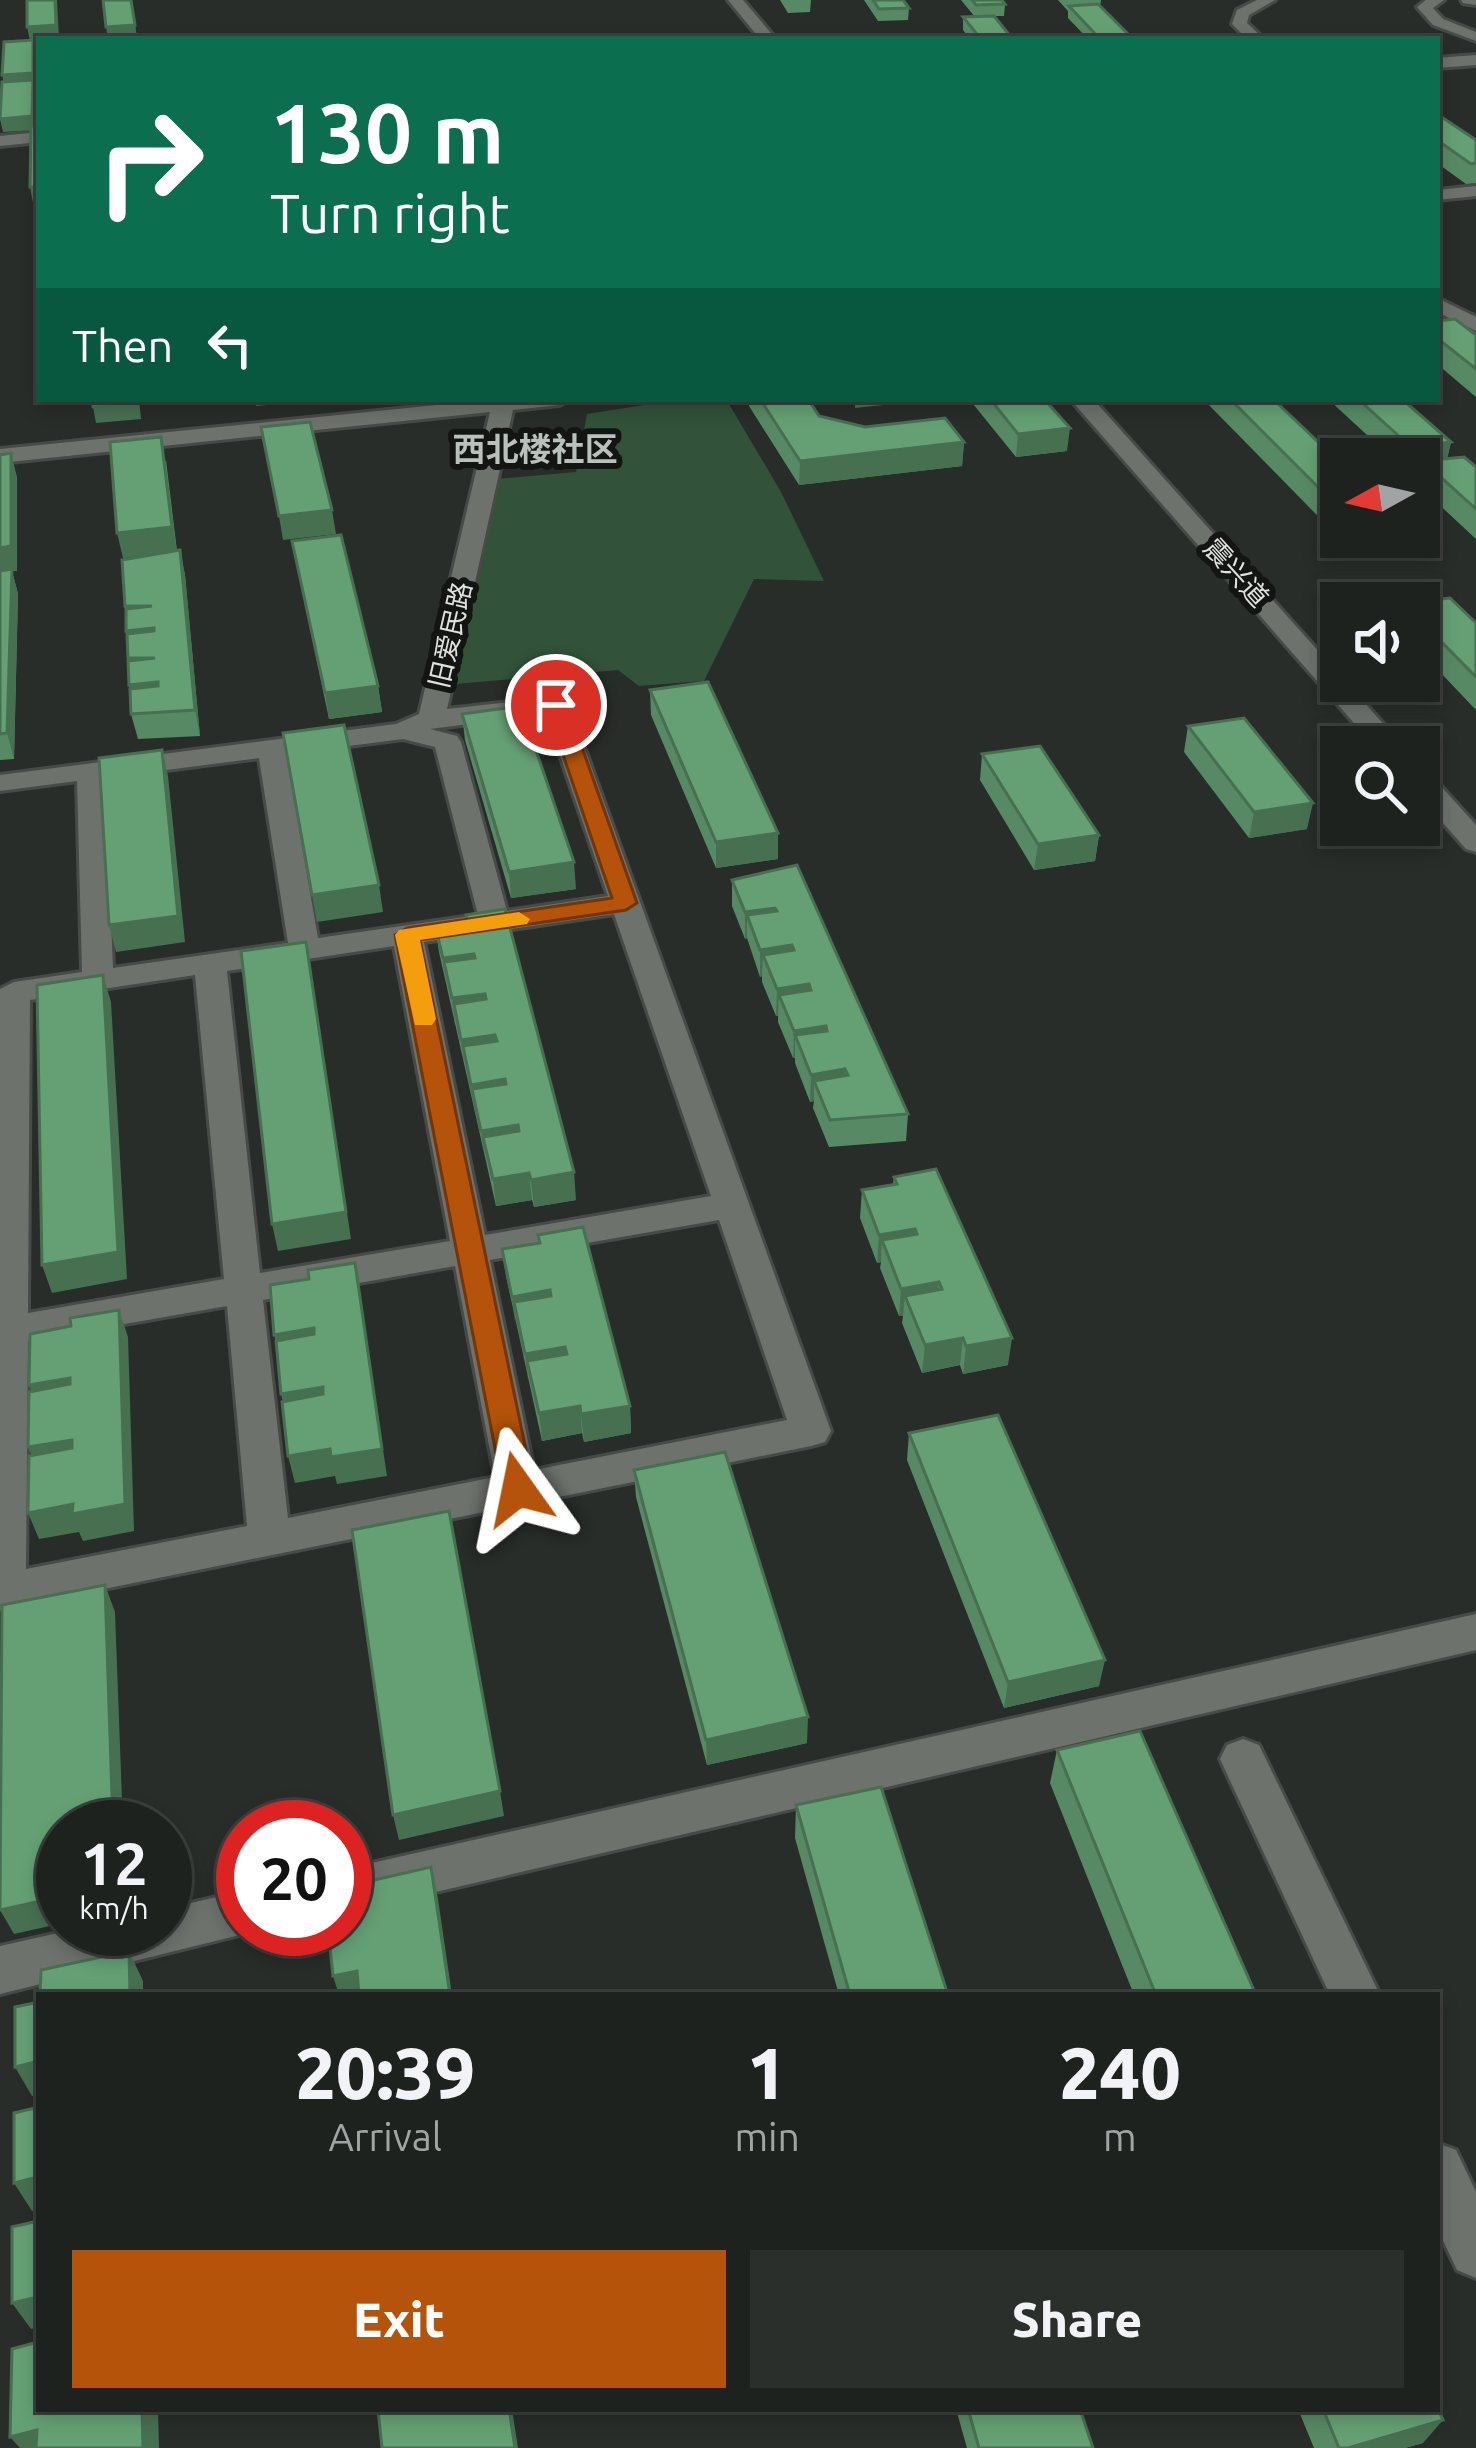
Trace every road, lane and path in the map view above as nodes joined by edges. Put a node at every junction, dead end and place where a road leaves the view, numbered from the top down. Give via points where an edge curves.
1 (735, 0) edge
2 (1268, 0) edge
3 (1436, 0) edge
4 (765, 36) edge
5 (1253, 36) edge
6 (1476, 37) edge
7 (1476, 60) edge
8 (1440, 64) edge
9 (36, 137) edge
10 (0, 140) edge
11 (1440, 175) edge
12 (1470, 192) edge
13 (1440, 195) edge
14 (1476, 300) edge
15 (1440, 304) edge
16 (1440, 306) edge
17 (1476, 325) edge
18 (531, 402) edge
19 (1084, 402) edge
20 (503, 405) junction
21 (0, 456) edge
22 (417, 725) junction
23 (1371, 726) edge
24 (271, 746) junction
25 (91, 772) junction
26 (0, 783) edge
27 (1440, 803) edge
28 (1476, 843) edge
29 (626, 903) junction
30 (495, 922) junction
31 (407, 935) junction
32 (304, 950) junction
33 (210, 963) junction
34 (98, 979) junction
35 (732, 1205) junction
36 (469, 1251) junction
37 (242, 1290) junction
38 (10, 1330) junction
39 (518, 1489) junction
40 (268, 1536) junction
41 (3, 1592) edge
42 (1476, 1631) edge
43 (1243, 1759) dead end
44 (372, 1885) edge
45 (216, 1920) edge
46 (0, 1970) edge
47 (1354, 1992) edge
48 (1440, 2174) edge
49 (1476, 2251) edge

1 - 4 street
2 - 5 street via 1242,13 1239,24
3 - 6 street via 1424,7 1430,17
7 - 8 street
9 - 10 street
11 - 12 street
12 - 13 street
14 - 15 street
16 - 17 street
18 - 20 street
19 - 23 street, 震兴道
20 - 21 street
20 - 22 street, 旧爱民路
22 - 24 street
22 - 29 street via 556,705
22 - 30 street via 448,742
24 - 25 street
24 - 32 street
25 - 26 street
25 - 34 street
27 - 28 street
29 - 30 street
29 - 35 street
30 - 31 street
31 - 32 street
31 - 36 street
32 - 33 street
33 - 34 street
33 - 37 street
34 - 38 street via 14,992
35 - 36 street
35 - 39 street via 811,1431
36 - 37 street
36 - 39 street
37 - 38 street
37 - 40 street
38 - 41 street
39 - 40 street
40 - 41 street
42 - 44 street
43 - 47 street
45 - 46 street
48 - 49 street

